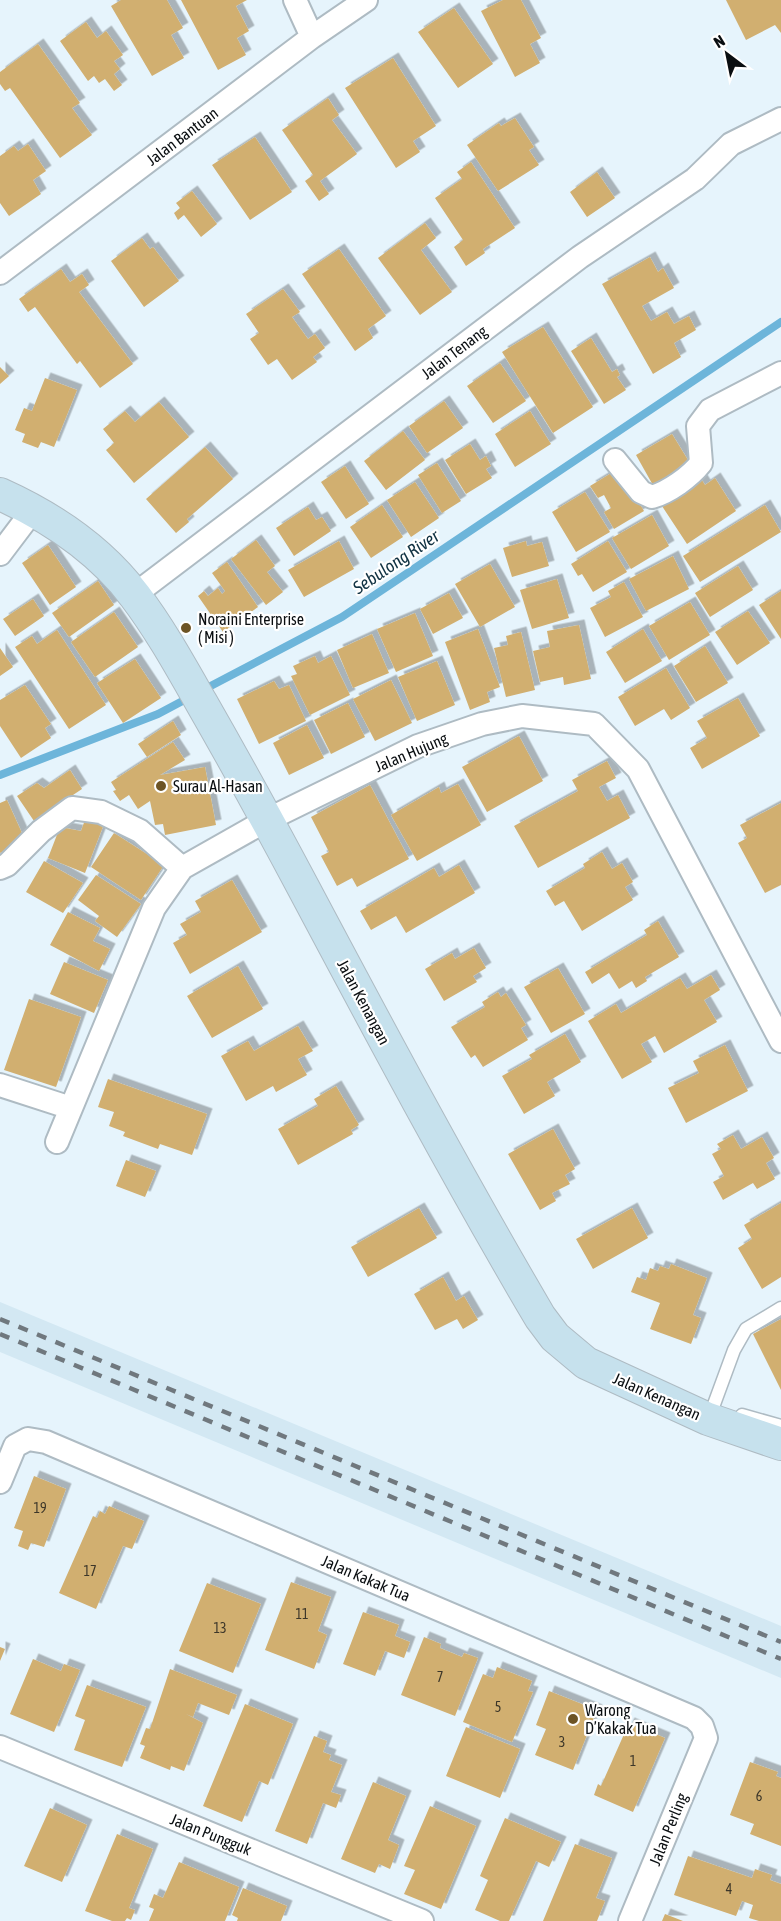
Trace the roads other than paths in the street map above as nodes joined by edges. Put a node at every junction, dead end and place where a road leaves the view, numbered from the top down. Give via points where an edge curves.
1 (294, 0) edge
2 (366, 0) edge
3 (312, 37) junction
4 (781, 119) edge
5 (0, 273) edge
6 (781, 373) edge
7 (615, 460) dead end
8 (0, 494) edge
9 (34, 509) junction
10 (0, 554) edge
11 (134, 595) junction
12 (267, 820) junction
13 (0, 868) edge
14 (182, 868) junction
15 (781, 1041) edge
16 (0, 1085) edge
17 (71, 1108) junction
18 (57, 1142) dead end
19 (781, 1308) edge
20 (711, 1413) junction
21 (781, 1426) edge
22 (781, 1444) edge
23 (0, 1482) edge
24 (706, 1738) joint
25 (0, 1747) edge
26 (422, 1921) edge
27 (630, 1921) edge

1 - 3 street
2 - 3 street, Jalan Bantuan
3 - 5 street, Jalan Bantuan
4 - 11 street, Jalan Tenang via 731,144 695,179 580,257
6 - 7 street via 710,410 698,426 701,463 660,495 652,497 641,492
8 - 9 street, Jalan Kenangan
9 - 10 street
9 - 11 street, Jalan Kenangan via 98,558
11 - 12 street, Jalan Kenangan via 184,673
12 - 14 street, Jalan Hujung
12 - 15 street, Jalan Hujung via 417,746 482,724 522,716 594,724 638,769
12 - 20 street, Jalan Kenangan via 429,1125 540,1317 555,1337 586,1363
13 - 14 street via 72,808 101,812 140,831
14 - 17 street, Jalan Hujung via 154,908
16 - 17 street
17 - 18 street, Jalan Hujung
19 - 20 lane via 746,1329
20 - 21 lane
20 - 22 street, Jalan Kenangan
23 - 24 street, Jalan Kakak Tua via 15,1446 28,1439 46,1442 694,1718
24 - 27 street, Jalan Perling
25 - 26 street, Jalan Pungguk

